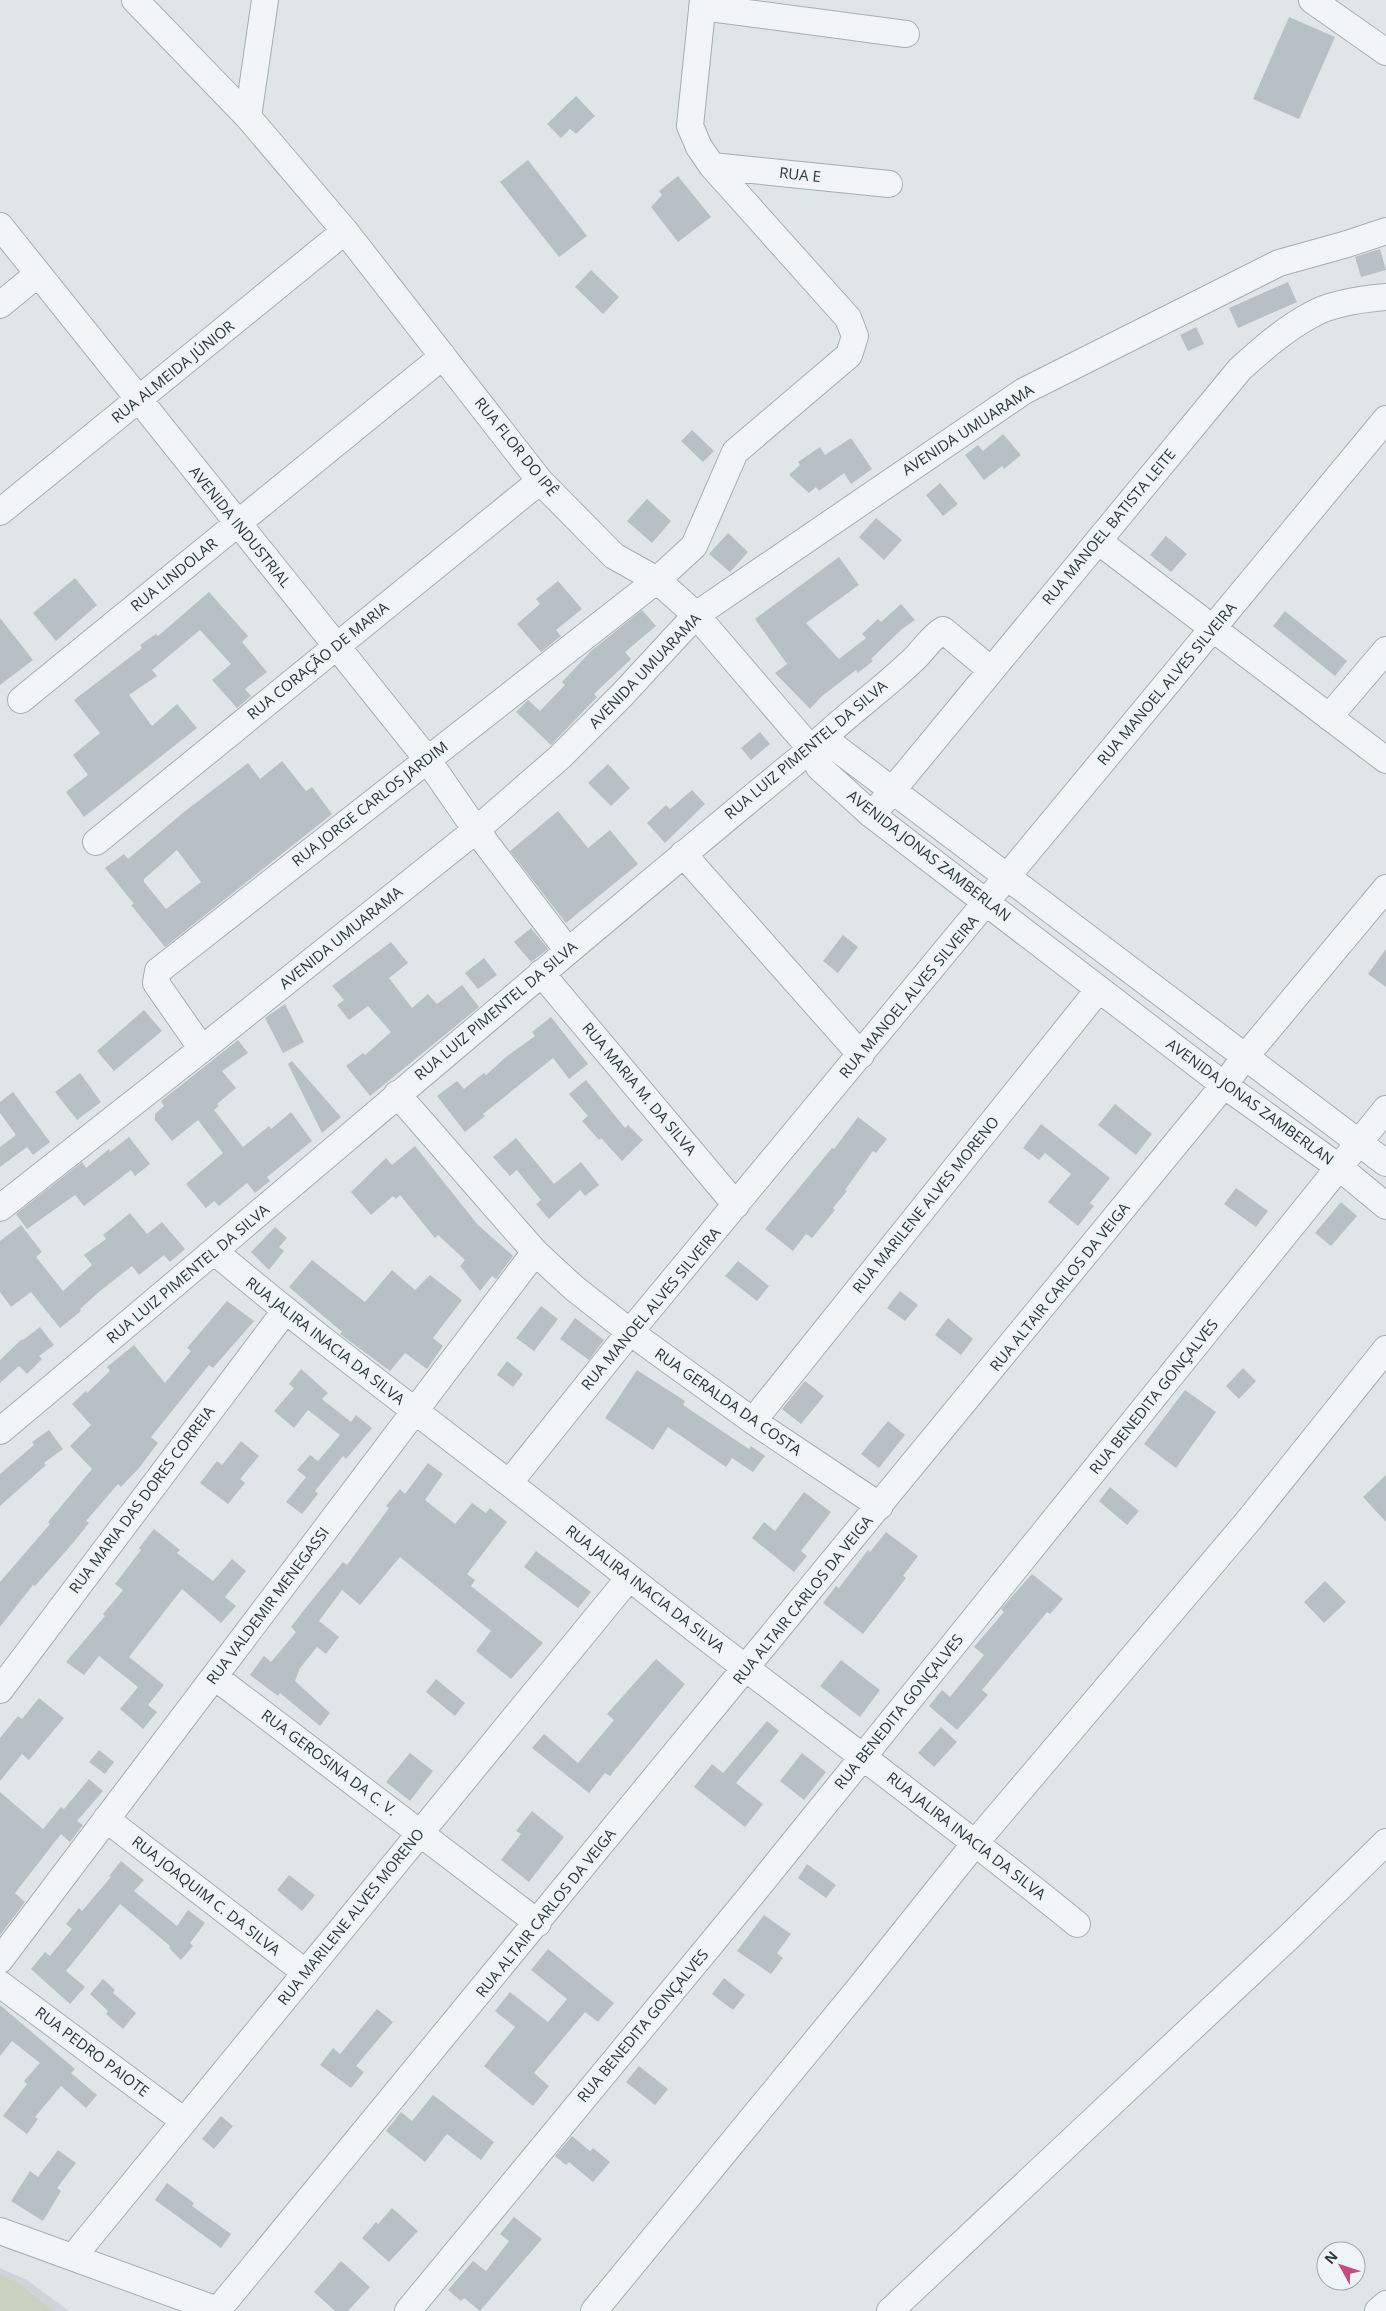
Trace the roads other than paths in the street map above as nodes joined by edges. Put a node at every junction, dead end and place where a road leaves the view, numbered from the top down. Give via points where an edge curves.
1 (135, 0) edge
2 (264, 0) edge
3 (1312, 0) edge
4 (702, 4) edge
5 (906, 34) dead end
6 (1386, 52) edge
7 (248, 117) junction
8 (712, 166) junction
9 (889, 184) dead end
10 (0, 226) edge
11 (1386, 231) edge
12 (345, 232) junction
13 (38, 274) junction
14 (1386, 297) edge
15 (0, 305) edge
16 (443, 356) junction
17 (138, 401) junction
18 (1386, 419) edge
19 (540, 481) junction
20 (0, 512) edge
21 (237, 523) junction
22 (1098, 541) junction
23 (657, 580) junction
24 (696, 615) junction
25 (1213, 629) junction
26 (336, 647) junction
27 (1386, 650) edge
28 (991, 670) junction
29 (21, 700) dead end
30 (1330, 717) junction
31 (811, 749) junction
32 (427, 759) junction
33 (1386, 760) edge
34 (892, 789) junction
35 (872, 815) junction
36 (476, 830) junction
37 (96, 842) dead end
38 (683, 854) junction
39 (1007, 878) junction
40 (1386, 888) edge
41 (986, 902) junction
42 (568, 951) junction
43 (541, 973) junction
44 (1099, 989) junction
45 (202, 1050) junction
46 (861, 1055) junction
47 (1245, 1057) junction
48 (1224, 1085) junction
49 (397, 1094) junction
50 (1386, 1109) edge
51 (1359, 1142) junction
52 (1386, 1163) edge
53 (1340, 1168) junction
54 (736, 1205) junction
55 (1386, 1206) edge
56 (0, 1208) edge
57 (215, 1252) junction
58 (535, 1252) junction
59 (285, 1311) junction
60 (630, 1332) junction
61 (1386, 1349) edge
62 (413, 1411) junction
63 (753, 1421) junction
64 (0, 1431) edge
65 (509, 1483) junction
66 (880, 1506) junction
67 (629, 1578) junction
68 (747, 1669) junction
69 (215, 1677) junction
70 (0, 1690) edge
71 (863, 1756) junction
72 (106, 1820) junction
73 (421, 1832) junction
74 (976, 1842) junction
75 (1386, 1842) edge
76 (538, 1922) junction
77 (1077, 1924) dead end
78 (0, 1960) edge
79 (306, 1973) junction
80 (0, 1984) edge
81 (184, 2120) junction
82 (0, 2231) edge
83 (73, 2257) junction
84 (1386, 2304) edge
85 (219, 2311) edge
86 (408, 2311) edge
87 (594, 2311) edge
88 (890, 2311) edge
89 (1378, 2311) edge

1 - 7 street, RUA FLOR DO IPÊ
2 - 7 street
3 - 6 street
4 - 5 street
4 - 8 street, RUA JORGE CARLOS JARDIM via 690,126
7 - 12 street, RUA FLOR DO IPÊ
8 - 9 street, RUA E
8 - 23 street, RUA JORGE CARLOS JARDIM via 848,318 855,336 849,355 735,452 694,546
10 - 13 street, AVENIDA INDUSTRIAL
11 - 24 street, AVENIDA UMUARAMA via 1279,263 1024,391
12 - 16 street, RUA FLOR DO IPÊ
12 - 17 street, RUA ALMEIDA JÚNIOR
13 - 15 street
13 - 17 street, AVENIDA INDUSTRIAL
14 - 22 street, RUA MANOEL BATISTA LEITE via 1358,300 1312,314 1276,337 1240,369
16 - 19 street, RUA FLOR DO IPÊ
16 - 21 street, RUA LINDOLAR
17 - 20 street, RUA ALMEIDA JÚNIOR
17 - 21 street, AVENIDA INDUSTRIAL
18 - 25 street, RUA MANOEL ALVES SILVEIRA
19 - 23 street, RUA FLOR DO IPÊ via 614,556
19 - 26 street, RUA CORAÇÃO DE MARIA
21 - 26 street, AVENIDA INDUSTRIAL
21 - 29 street, RUA LINDOLAR
22 - 25 street
22 - 28 street, RUA MANOEL BATISTA LEITE
23 - 24 street, RUA FLOR DO IPÊ
23 - 32 street, RUA JORGE CARLOS JARDIM
24 - 31 street, RUA FLOR DO IPÊ
24 - 36 street, AVENIDA UMUARAMA via 560,758
25 - 30 street
25 - 39 street, RUA MANOEL ALVES SILVEIRA
26 - 32 street, AVENIDA INDUSTRIAL
26 - 37 street, RUA CORAÇÃO DE MARIA
27 - 30 street
28 - 31 street, RUA LUIZ PIMENTEL DA SILVA via 943,630
28 - 34 street, RUA MANOEL BATISTA LEITE
30 - 33 street
31 - 34 street, AVENIDA JONAS ZAMBERLAN via 835,747
31 - 35 street, AVENIDA JONAS ZAMBERLAN via 820,767
31 - 38 street, RUA LUIZ PIMENTEL DA SILVA
32 - 36 street, AVENIDA INDUSTRIAL
32 - 45 street, RUA JORGE CARLOS JARDIM via 158,970 156,983
34 - 35 street, RUA MANOEL BATISTA LEITE
34 - 39 street, AVENIDA JONAS ZAMBERLAN
35 - 41 street, AVENIDA JONAS ZAMBERLAN
36 - 42 street, AVENIDA INDUSTRIAL
36 - 45 street, AVENIDA UMUARAMA
38 - 42 street, RUA LUIZ PIMENTEL DA SILVA
38 - 46 street
39 - 41 street, RUA MANOEL ALVES SILVEIRA
39 - 47 street, AVENIDA JONAS ZAMBERLAN
40 - 47 street, RUA ALTAIR CARLOS DA VEIGA
41 - 44 street, AVENIDA JONAS ZAMBERLAN
41 - 46 street, RUA MANOEL ALVES SILVEIRA
42 - 43 street, RUA LUIZ PIMENTEL DA SILVA
43 - 49 street, RUA LUIZ PIMENTEL DA SILVA
43 - 54 street, RUA MARIA M. DA SILVA
44 - 48 street, AVENIDA JONAS ZAMBERLAN
44 - 63 street, RUA MARILENE ALVES MORENO
45 - 56 street, AVENIDA UMUARAMA
46 - 54 street, RUA MANOEL ALVES SILVEIRA
47 - 48 street, RUA ALTAIR CARLOS DA VEIGA
47 - 51 street, AVENIDA JONAS ZAMBERLAN
48 - 53 street, AVENIDA JONAS ZAMBERLAN
48 - 66 street, RUA ALTAIR CARLOS DA VEIGA
49 - 57 street, RUA LUIZ PIMENTEL DA SILVA
49 - 58 street, RUA GERALDA DA COSTA
50 - 51 street, RUA BENEDITA GONÇALVES
51 - 52 street, AVENIDA JONAS ZAMBERLAN
51 - 53 street, RUA BENEDITA GONÇALVES
53 - 55 street, AVENIDA JONAS ZAMBERLAN
53 - 71 street, RUA BENEDITA GONÇALVES
54 - 60 street, RUA MANOEL ALVES SILVEIRA
57 - 59 street, RUA JALIRA INACIA DA SILVA
57 - 64 street, RUA LUIZ PIMENTEL DA SILVA
58 - 60 street, RUA GERALDA DA COSTA
58 - 62 street, RUA VALDEMIR MENEGASSI
59 - 62 street, RUA JALIRA INACIA DA SILVA
59 - 70 street, RUA MARIA DAS DORES CORREIA
60 - 63 street, RUA GERALDA DA COSTA
60 - 65 street, RUA MANOEL ALVES SILVEIRA
61 - 74 street via 1249,1520
62 - 65 street, RUA JALIRA INACIA DA SILVA
62 - 69 street, RUA VALDEMIR MENEGASSI
63 - 66 street, RUA GERALDA DA COSTA
65 - 67 street, RUA JALIRA INACIA DA SILVA
66 - 68 street, RUA ALTAIR CARLOS DA VEIGA
67 - 68 street, RUA JALIRA INACIA DA SILVA
67 - 73 street, RUA MARILENE ALVES MORENO
68 - 71 street, RUA JALIRA INACIA DA SILVA
68 - 76 street, RUA ALTAIR CARLOS DA VEIGA
69 - 72 street, RUA VALDEMIR MENEGASSI
69 - 73 street, RUA GEROSINA DA C. V.
71 - 74 street, RUA JALIRA INACIA DA SILVA
71 - 86 street, RUA BENEDITA GONÇALVES
72 - 78 street, RUA VALDEMIR MENEGASSI
72 - 79 street, RUA JOAQUIM C. DA SILVA
73 - 76 street, RUA GEROSINA DA C. V.
73 - 79 street, RUA MARILENE ALVES MORENO
74 - 77 street, RUA JALIRA INACIA DA SILVA
74 - 87 street
75 - 88 street via 1285,1941
76 - 85 street, RUA ALTAIR CARLOS DA VEIGA
79 - 81 street, RUA MARILENE ALVES MORENO
80 - 81 street, RUA PEDRO PAIOTE
81 - 83 street, RUA MARILENE ALVES MORENO
82 - 83 street
83 - 85 street
84 - 89 street

